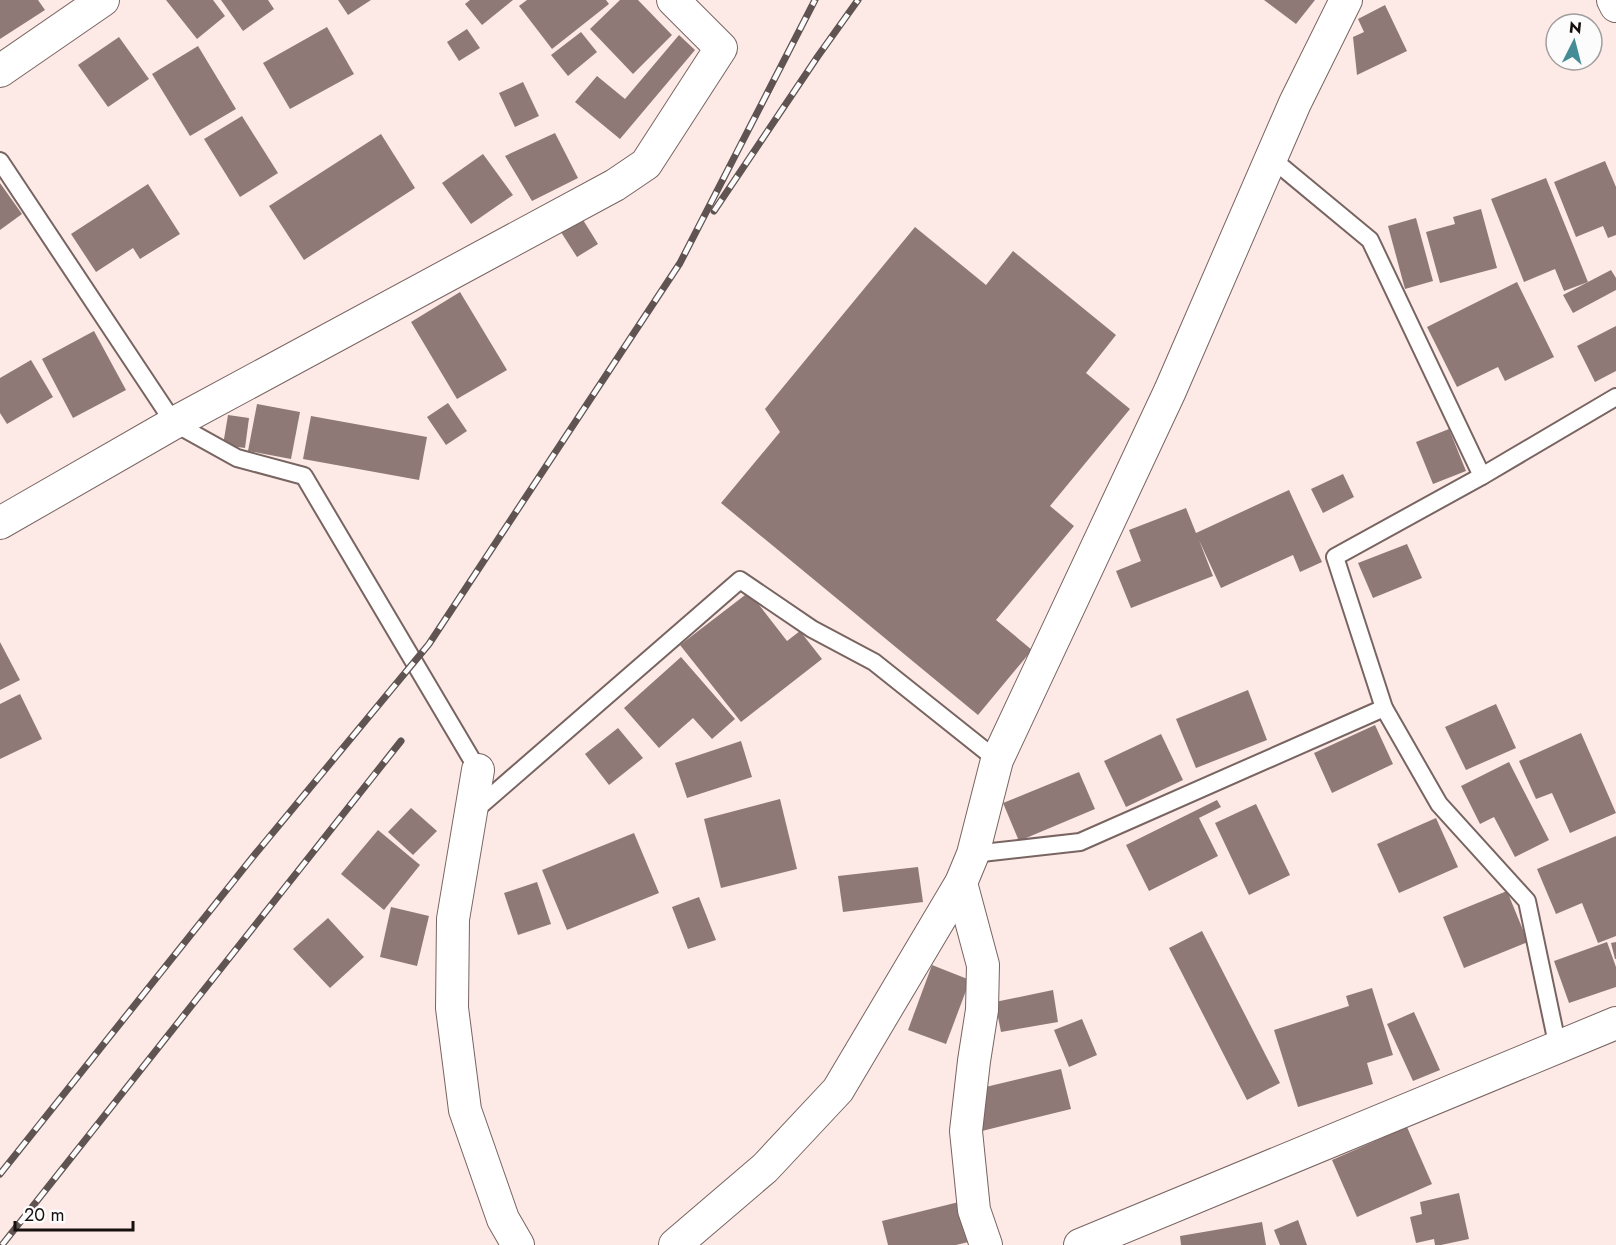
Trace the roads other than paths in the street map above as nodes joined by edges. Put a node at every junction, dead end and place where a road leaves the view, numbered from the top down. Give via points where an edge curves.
1 (103, 0) edge
2 (673, 0) edge
3 (1346, 0) edge
4 (1612, 0) edge
5 (1616, 6) edge
6 (0, 71) edge
7 (1271, 158) junction
8 (0, 161) edge
9 (1616, 397) edge
10 (174, 423) junction
11 (1482, 476) junction
12 (0, 524) edge
13 (1384, 708) junction
14 (997, 760) junction
15 (478, 770) joint
16 (470, 815) junction
17 (973, 854) junction
18 (961, 883) junction
19 (1616, 1023) edge
20 (1558, 1047) junction
21 (518, 1245) edge
22 (675, 1245) edge
23 (986, 1245) edge
24 (1080, 1245) edge

1 - 6 street
2 - 10 street via 721,48 646,164 615,185
3 - 7 street
4 - 5 street
7 - 11 lane via 1370,240
7 - 14 street via 1170,391
8 - 10 lane
9 - 11 lane
10 - 12 street
10 - 15 lane via 237,458 304,476
11 - 13 lane via 1335,557
13 - 17 lane via 1080,842
13 - 20 lane via 1438,804 1527,901
14 - 16 lane via 874,662 812,629 740,580
14 - 17 street
15 - 16 street
16 - 21 street via 453,920 453,1008 465,1110 503,1219
17 - 18 street
18 - 22 street via 838,1090 765,1168
18 - 23 street via 983,964 982,1010 966,1131 974,1210
19 - 20 street
20 - 24 street

